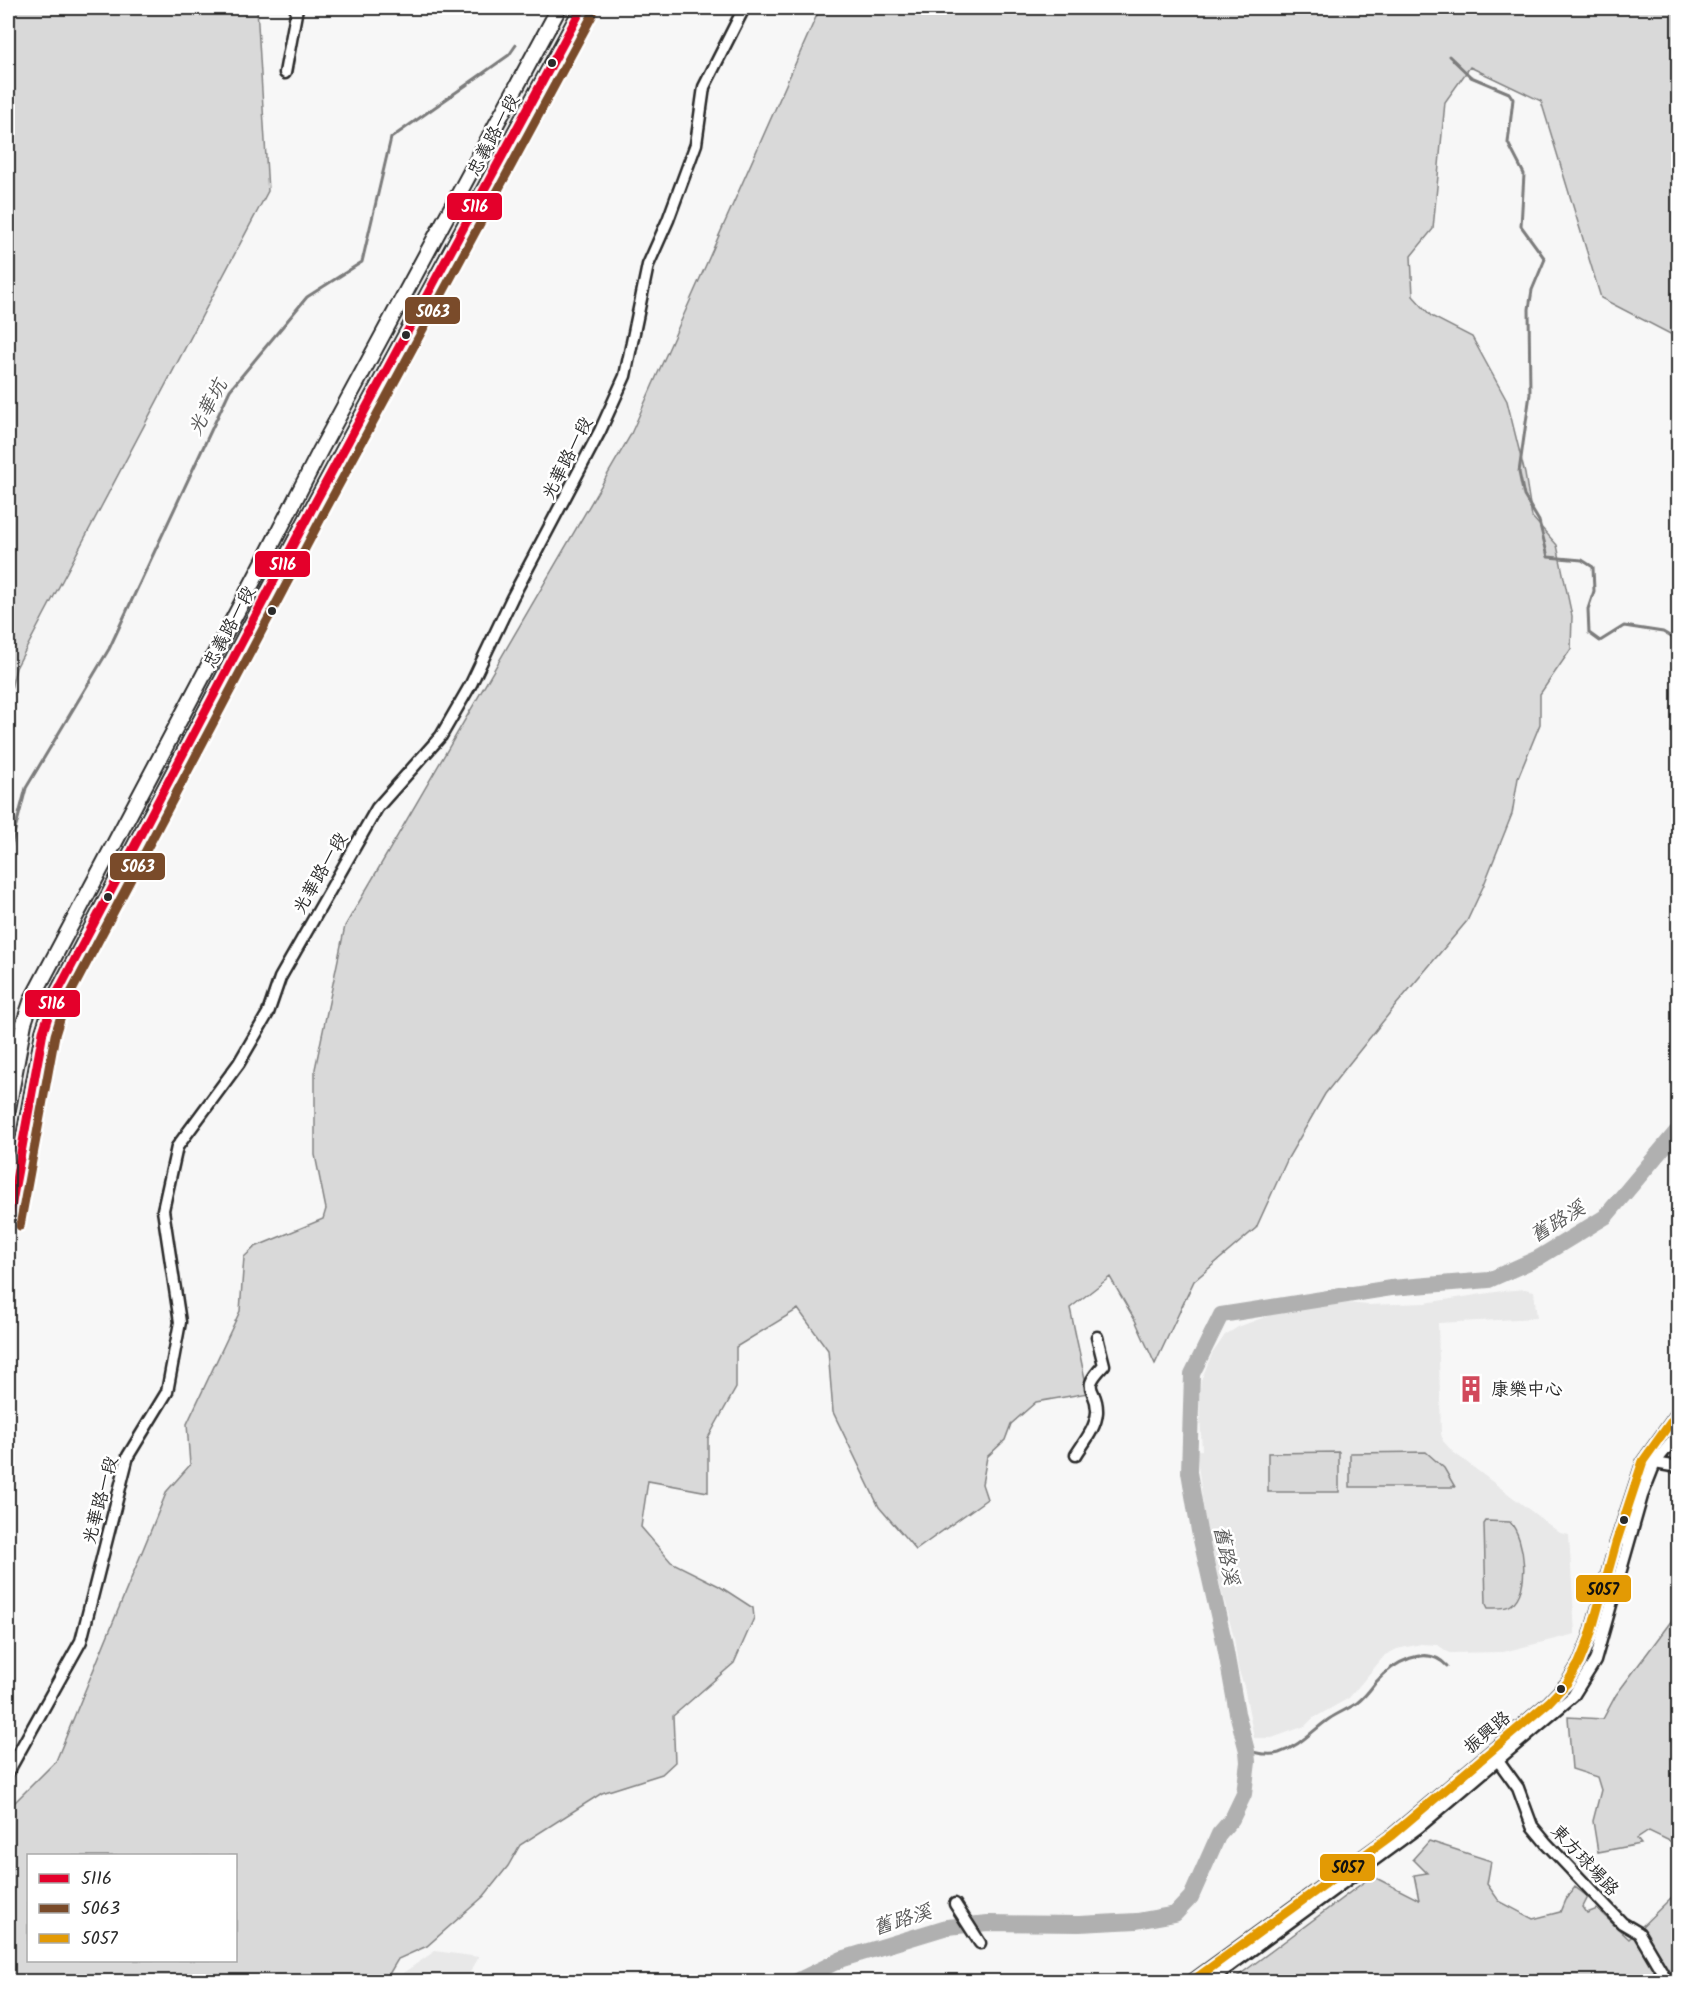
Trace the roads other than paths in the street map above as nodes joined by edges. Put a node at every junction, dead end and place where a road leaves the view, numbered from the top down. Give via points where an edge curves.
1 (297, 8) edge
2 (559, 8) edge
3 (582, 8) edge
4 (744, 8) edge
5 (285, 73) dead end
6 (413, 270) junction
7 (439, 284) junction
8 (253, 572) junction
9 (277, 585) junction
10 (8, 1109) edge
11 (10, 1218) edge
12 (1097, 1337) dead end
13 (1678, 1412) edge
14 (1678, 1434) edge
15 (1076, 1455) dead end
16 (1642, 1461) junction
17 (1655, 1463) junction
18 (1678, 1467) edge
19 (1495, 1755) junction
20 (8, 1772) edge
21 (955, 1904) dead end
22 (980, 1943) dead end
23 (1190, 1982) edge
24 (1208, 1982) edge
25 (1668, 1982) edge

1 - 5 street
2 - 6 main road, 忠義路一段
3 - 7 main road, 忠義路一段
4 - 20 street, 光華路一段 via 704,87 696,144 648,265 625,376 600,431 441,736 377,808 280,978 268,1013 239,1063 177,1147 163,1210 180,1322 167,1392 128,1456 81,1641
6 - 7 main road
6 - 8 main road, 忠義路一段
7 - 9 main road, 忠義路一段
8 - 9 main road
8 - 10 main road, 忠義路一段 via 32,999
9 - 11 main road, 忠義路一段 via 52,1001
12 - 15 street via 1104,1365 1092,1377 1090,1386 1097,1411 1093,1428
13 - 16 street, 振興路
14 - 17 street, 振興路
16 - 17 street
16 - 19 street, 振興路 via 1579,1663 1568,1683
17 - 18 street
17 - 19 street, 振興路 via 1595,1661 1573,1696
19 - 23 street, 振興路
19 - 24 street, 振興路 via 1410,1833
19 - 25 street, 東方球場路 via 1518,1788 1532,1826 1622,1923 1638,1933
21 - 22 street

